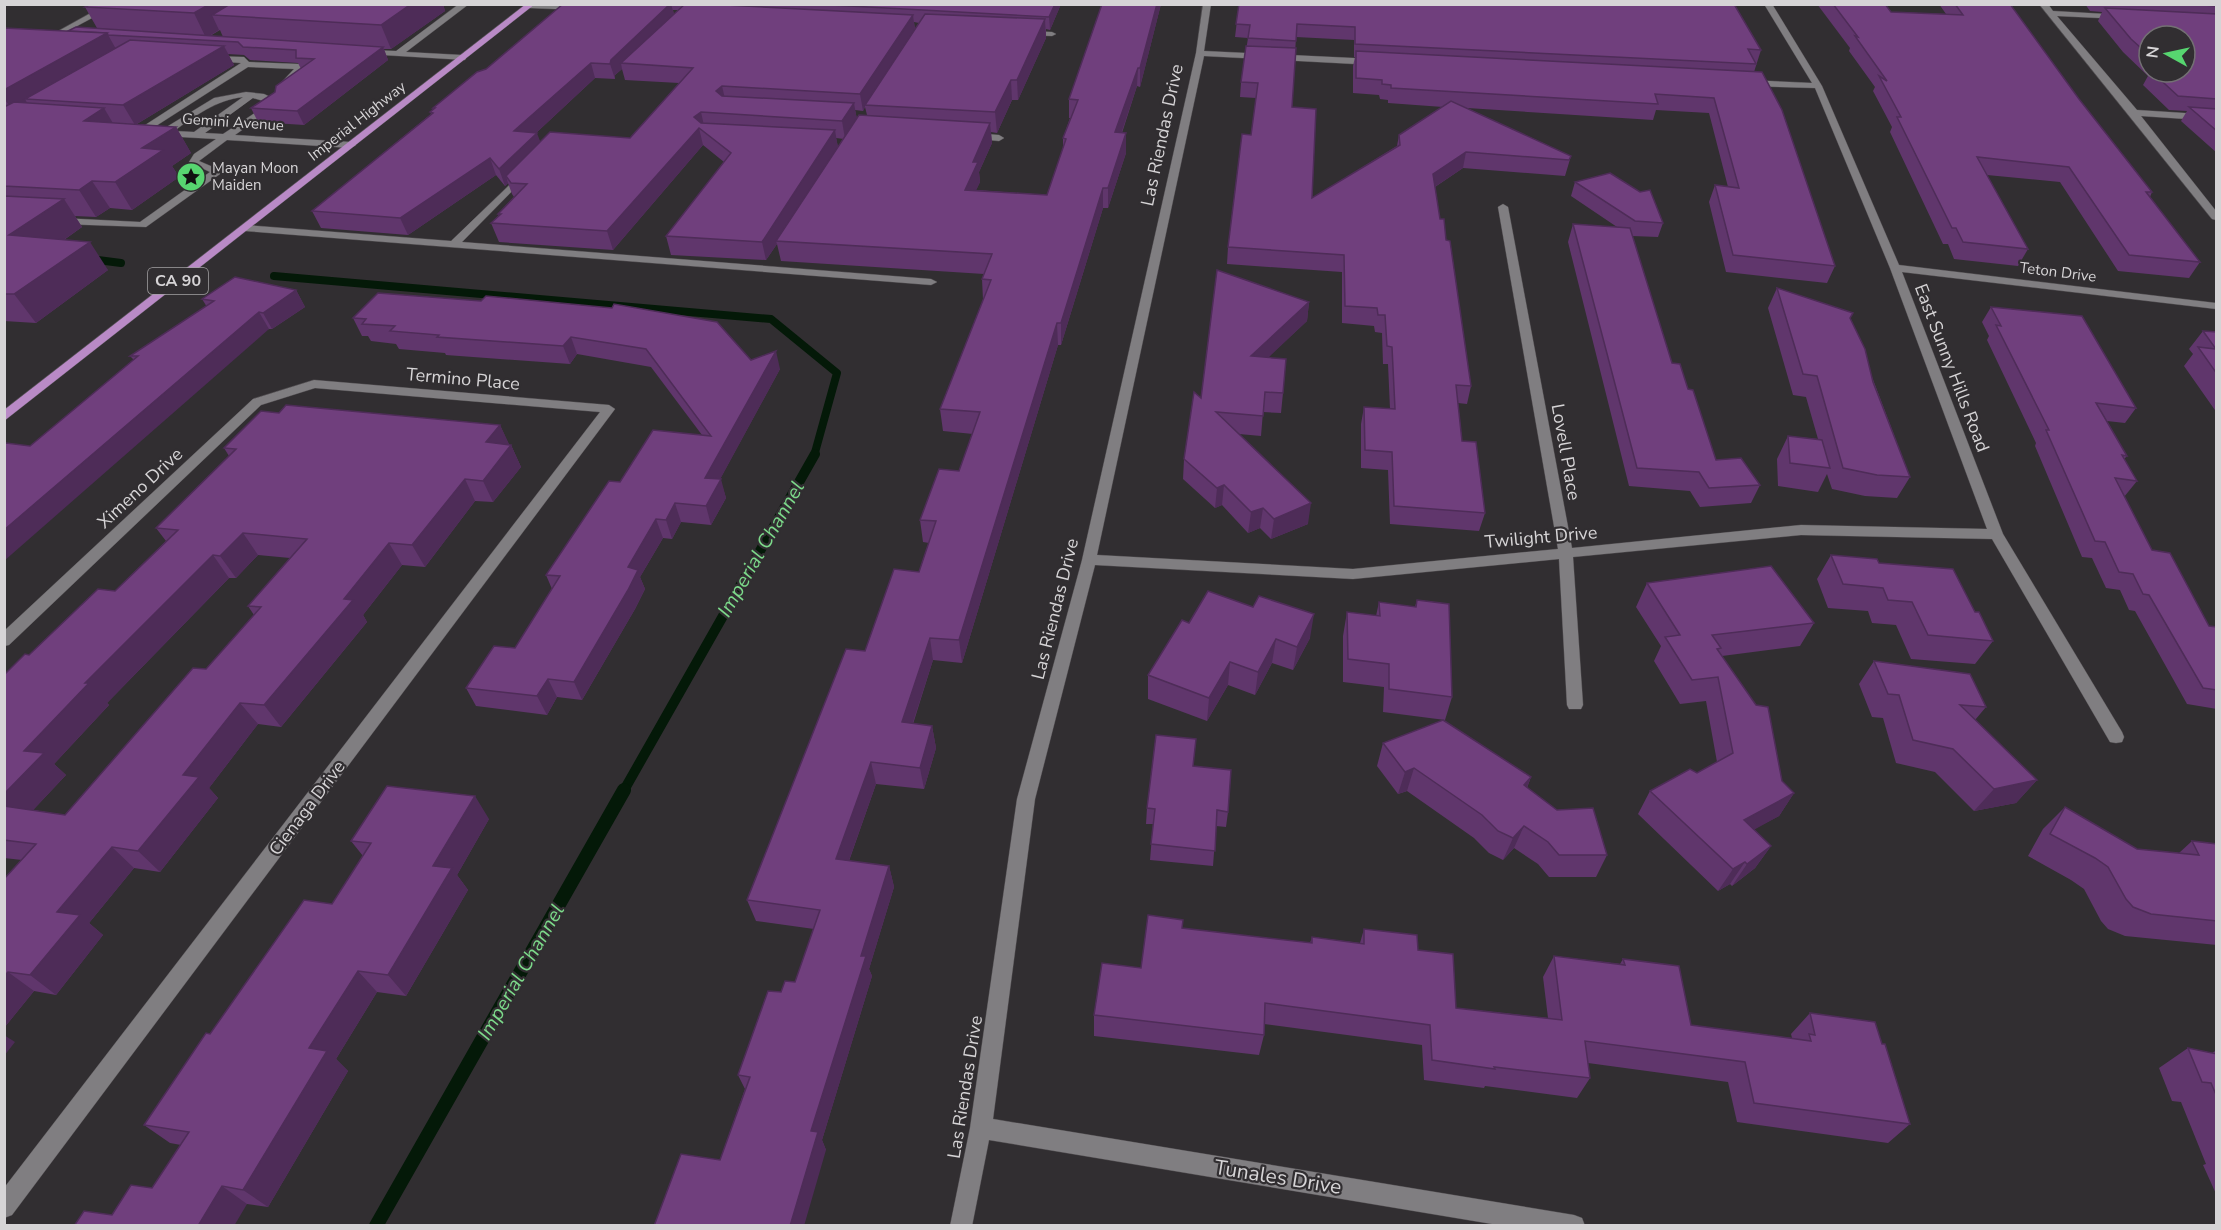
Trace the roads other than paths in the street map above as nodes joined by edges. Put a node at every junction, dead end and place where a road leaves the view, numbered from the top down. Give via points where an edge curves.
1 (114, 4) edge
2 (465, 4) edge
3 (1207, 4) edge
4 (1768, 4) edge
5 (2043, 4) edge
6 (530, 5) edge
7 (585, 9) edge
8 (2049, 13) junction
9 (2133, 18) edge
10 (1017, 32) edge
11 (1052, 34) dead end
12 (80, 36) edge
13 (350, 51) edge
14 (1200, 53) junction
15 (398, 54) junction
16 (199, 57) edge
17 (462, 58) junction
18 (1390, 63) edge
19 (246, 64) junction
20 (1734, 82) edge
21 (1818, 86) junction
22 (250, 96) junction
23 (265, 97) junction
24 (2134, 113) junction
25 (2217, 118) edge
26 (131, 130) edge
27 (142, 131) junction
28 (165, 133) junction
29 (196, 135) junction
30 (964, 136) edge
31 (226, 137) junction
32 (999, 138) dead end
33 (351, 145) junction
34 (527, 171) edge
35 (1503, 207) dead end
36 (2217, 217) edge
37 (50, 220) edge
38 (245, 228) junction
39 (453, 244) junction
40 (1895, 268) junction
41 (931, 282) dead end
42 (2217, 306) edge
43 (314, 384) joint
44 (609, 410) joint
45 (4, 417) edge
46 (1996, 534) junction
47 (1566, 555) junction
48 (1089, 560) junction
49 (4, 641) edge
50 (1575, 705) dead end
51 (2116, 737) dead end
52 (981, 1128) junction
53 (4, 1207) edge
54 (961, 1226) edge
55 (1575, 1226) edge

1 - 12 street via 57,34
2 - 15 street
3 - 14 street, Las Riendas Drive
4 - 21 street, East Sunny Hills Road
5 - 8 street
6 - 7 street
6 - 17 main road, Imperial Highway / CA 90
8 - 9 street
8 - 24 street
10 - 11 street
13 - 15 street
14 - 18 street
14 - 48 street, Las Riendas Drive
15 - 17 street
16 - 19 street via 244,60
17 - 33 main road, Imperial Highway / CA 90
19 - 23 street via 299,67 294,76
19 - 27 street
20 - 21 street
21 - 40 street, East Sunny Hills Road
22 - 23 street
22 - 28 street via 219,97
22 - 29 street
23 - 31 street via 277,102
24 - 25 street
24 - 36 street
26 - 27 street, Gemini Avenue
27 - 28 street, Gemini Avenue
28 - 29 street, Gemini Avenue
29 - 31 street, Gemini Avenue
30 - 32 street
31 - 33 street, Gemini Avenue
31 - 37 street via 194,162 217,172 142,225
33 - 38 main road, Imperial Highway / CA 90
34 - 39 street
35 - 47 street, Lovell Place
38 - 39 street
38 - 45 main road, Imperial Highway / CA 90
39 - 41 street via 771,264
40 - 42 street, Teton Drive
40 - 46 street, East Sunny Hills Road
43 - 44 street, Termino Place
43 - 49 street, Ximeno Drive via 257,402
44 - 53 street, Cienaga Drive
46 - 47 street, Twilight Drive via 1801,530
46 - 51 street, East Sunny Hills Road
47 - 48 street, Twilight Drive via 1353,574
47 - 50 street, Lovell Place
48 - 52 street, Las Riendas Drive via 1026,799
52 - 54 street, Las Riendas Drive
52 - 55 street, Tunales Drive

